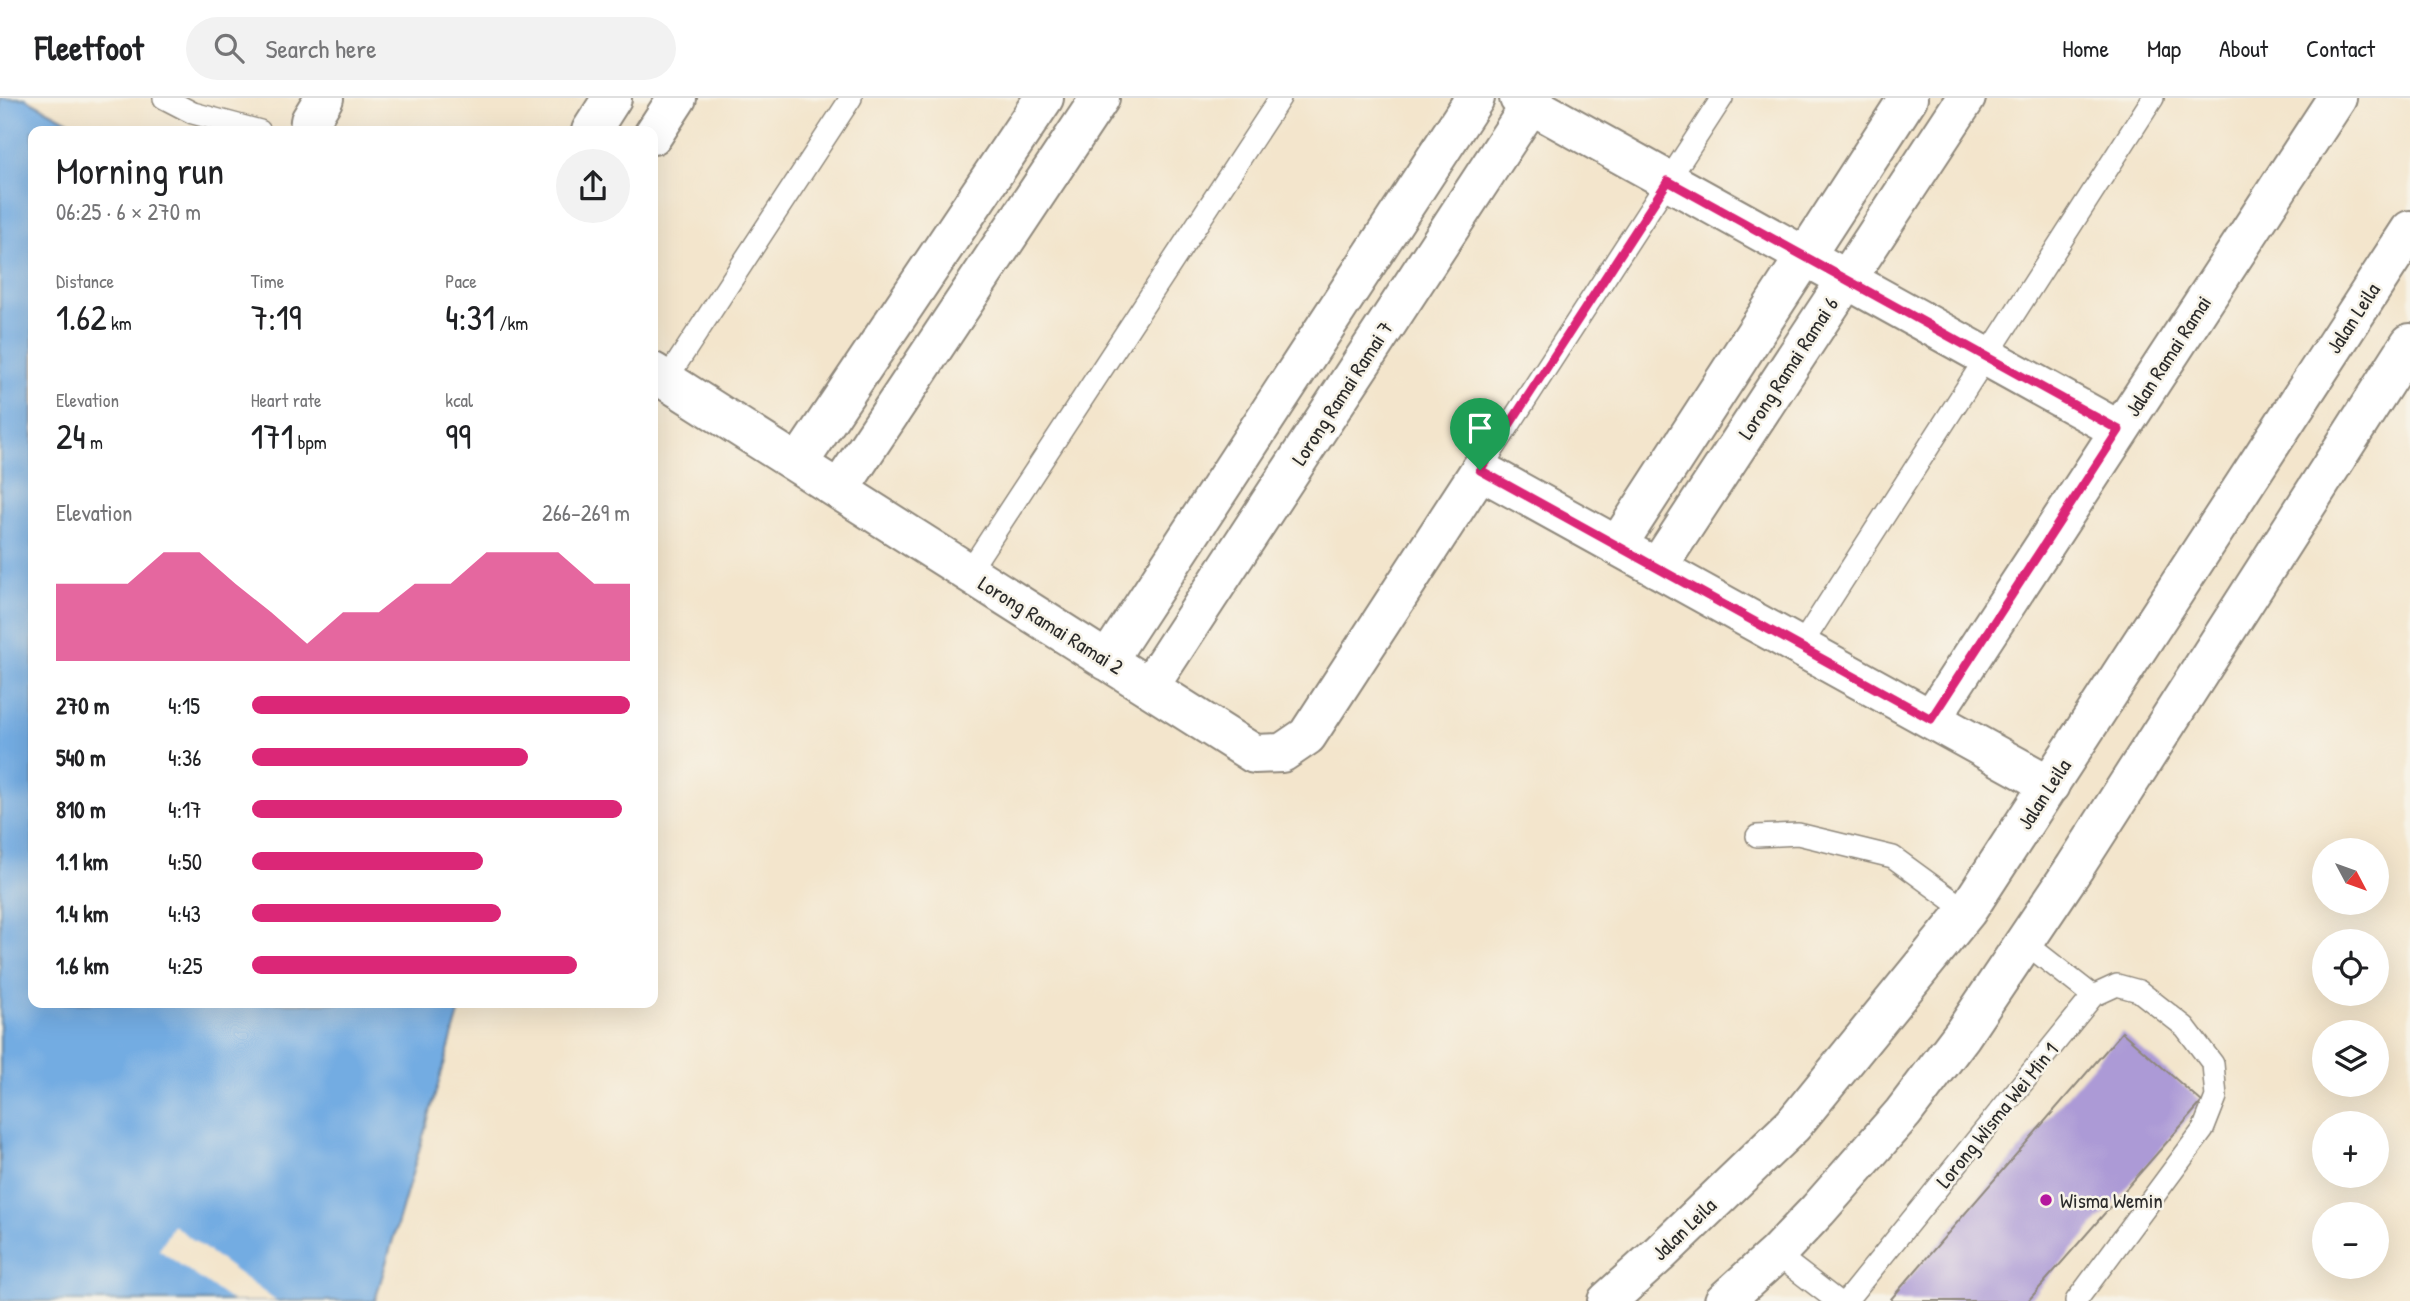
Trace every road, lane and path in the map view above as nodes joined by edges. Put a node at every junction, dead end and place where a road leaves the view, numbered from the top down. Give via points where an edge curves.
1 (164, 98) edge
2 (324, 98) edge
3 (612, 98) edge
4 (677, 98) edge
5 (851, 98) edge
6 (1044, 98) edge
7 (1100, 98) edge
8 (1280, 98) edge
9 (1475, 98) edge
10 (1722, 98) edge
11 (1908, 98) edge
12 (1966, 98) edge
13 (2153, 98) edge
14 (2337, 98) edge
15 (1528, 100) edge
16 (241, 126) edge
17 (310, 126) edge
18 (594, 126) edge
19 (658, 127) edge
20 (1668, 181) junction
21 (2410, 230) edge
22 (1805, 257) junction
23 (1846, 280) junction
24 (2410, 343) edge
25 (1986, 357) junction
26 (659, 376) edge
27 (2119, 430) junction
28 (798, 464) junction
29 (1480, 470) junction
30 (839, 490) junction
31 (1617, 546) junction
32 (1657, 568) junction
33 (968, 573) junction
34 (1800, 647) junction
35 (1107, 661) junction
36 (1149, 687) junction
37 (1931, 719) junction
38 (2050, 785) junction
39 (1757, 835) dead end
40 (1967, 911) junction
41 (2024, 942) junction
42 (2093, 996) junction
43 (1776, 1254) junction
44 (1607, 1301) edge
45 (1724, 1301) edge
46 (1837, 1301) edge
47 (1846, 1301) edge
48 (2076, 1301) edge

1 - 16 lane via 193,113
2 - 17 street
3 - 18 street
4 - 19 street
5 - 26 lane
6 - 28 street
7 - 30 street
8 - 33 lane
9 - 35 street
10 - 20 lane
11 - 22 street
12 - 23 street, Lorong Ramai Ramai 6
13 - 25 lane
14 - 27 street, Jalan Ramai Ramai
15 - 20 street
15 - 36 street, Lorong Ramai Ramai 7
20 - 22 street
20 - 29 lane
21 - 38 street, Jalan Leila
22 - 23 street
22 - 31 street
23 - 25 street
23 - 32 street, Lorong Ramai Ramai 6
24 - 41 street
25 - 27 street
25 - 34 lane
26 - 28 street, Lorong Ramai Ramai 2
27 - 37 street, Jalan Ramai Ramai
28 - 30 street, Lorong Ramai Ramai 2
29 - 31 street
29 - 36 street, Lorong Ramai Ramai 2 via 1307,736 1282,753 1254,754
30 - 33 street, Lorong Ramai Ramai 2
31 - 32 street
32 - 34 street
33 - 35 street, Lorong Ramai Ramai 2
34 - 37 street
35 - 36 street, Lorong Ramai Ramai 2
37 - 38 street
38 - 40 street, Jalan Leila
39 - 40 lane via 1798,834 1893,857
40 - 44 street, Jalan Leila via 1793,1125
41 - 42 lane
41 - 43 street via 1903,1113
42 - 47 lane, Lorong Wisma Wei Min 1
42 - 48 lane via 2116,985 2138,991 2162,1008 2185,1027 2213,1064 2216,1097 2203,1130
43 - 45 street
43 - 46 lane

